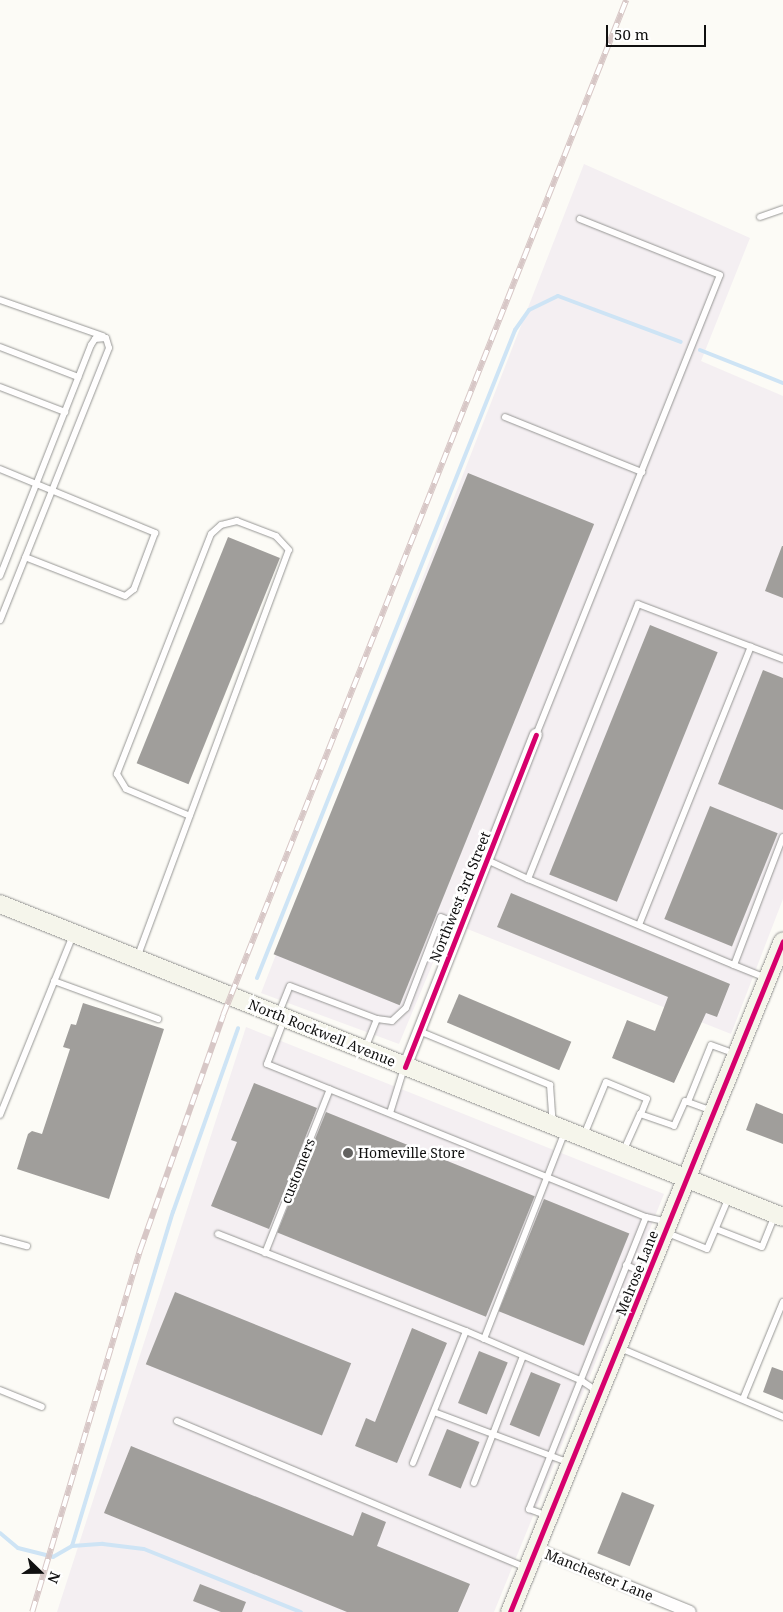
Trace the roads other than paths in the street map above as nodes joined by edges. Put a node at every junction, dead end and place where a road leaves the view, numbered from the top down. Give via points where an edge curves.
1 (783, 209) edge
2 (760, 216) dead end
3 (580, 219) dead end
4 (0, 300) edge
5 (103, 336) junction
6 (0, 347) edge
7 (78, 377) junction
8 (0, 387) edge
9 (65, 412) junction
10 (505, 417) dead end
11 (0, 469) edge
12 (642, 472) junction
13 (36, 484) junction
14 (51, 490) junction
15 (25, 557) junction
16 (0, 576) edge
17 (0, 620) edge
18 (751, 647) junction
19 (783, 659) edge
20 (536, 735) joint
21 (190, 816) junction
22 (783, 838) edge
23 (487, 860) junction
24 (528, 878) junction
25 (0, 905) edge
26 (461, 925) junction
27 (639, 925) junction
28 (73, 933) junction
29 (783, 941) edge
30 (136, 959) junction
31 (734, 965) junction
32 (768, 979) junction
33 (54, 981) junction
34 (281, 1017) junction
35 (158, 1019) dead end
36 (377, 1019) junction
37 (419, 1030) junction
38 (364, 1050) junction
39 (738, 1055) junction
40 (405, 1067) junction
41 (330, 1089) junction
42 (688, 1102) junction
43 (715, 1112) junction
44 (390, 1113) junction
45 (641, 1114) junction
46 (0, 1115) edge
47 (559, 1128) junction
48 (583, 1137) junction
49 (623, 1153) junction
50 (550, 1176) junction
51 (687, 1178) junction
52 (730, 1196) junction
53 (779, 1215) edge
54 (646, 1217) junction
55 (667, 1227) junction
56 (716, 1228) junction
57 (218, 1234) dead end
58 (0, 1239) edge
59 (27, 1246) dead end
60 (265, 1252) junction
61 (626, 1266) junction
62 (648, 1275) junction
63 (783, 1302) edge
64 (466, 1331) junction
65 (484, 1339) junction
66 (619, 1347) junction
67 (523, 1356) junction
68 (582, 1381) junction
69 (0, 1390) edge
70 (600, 1394) junction
71 (743, 1399) junction
72 (42, 1407) dead end
73 (434, 1412) junction
74 (783, 1417) edge
75 (177, 1421) dead end
76 (493, 1434) junction
77 (550, 1455) junction
78 (414, 1463) dead end
79 (572, 1463) junction
80 (474, 1483) dead end
81 (550, 1516) junction
82 (536, 1550) junction
83 (528, 1568) junction
84 (510, 1612) edge
85 (690, 1612) edge

1 - 2 lane
3 - 12 lane via 720,275
4 - 5 lane
5 - 7 lane via 90,345
5 - 14 lane via 109,348
6 - 7 lane
7 - 9 lane
8 - 9 lane
9 - 13 lane
10 - 12 lane
11 - 13 lane
12 - 20 lane
13 - 14 lane
13 - 16 lane
14 - 15 lane
14 - 15 lane via 152,530 154,539 134,588 125,596
15 - 17 lane
18 - 19 lane
18 - 24 lane via 638,604
18 - 27 lane
20 - 23 street, Northwest 3rd Street
21 - 21 lane via 289,550 276,536 237,521 221,525 211,534 117,774 126,789
21 - 30 lane
22 - 31 lane
23 - 24 lane
23 - 26 street, Northwest 3rd Street
24 - 27 lane
25 - 28 main road, North Rockwell Avenue
26 - 36 lane via 441,917 406,1008 392,1021
26 - 37 street, Northwest 3rd Street
27 - 31 lane
28 - 30 main road, North Rockwell Avenue
28 - 33 lane
29 - 32 main road, Melrose Lane
30 - 34 main road, North Rockwell Avenue
31 - 32 lane
32 - 39 main road, Melrose Lane
33 - 35 lane
33 - 46 lane
34 - 36 lane via 290,986
34 - 38 main road, North Rockwell Avenue
34 - 41 lane via 266,1064
36 - 38 lane
37 - 40 street, Northwest 3rd Street
37 - 47 lane via 550,1085
38 - 40 main road, North Rockwell Avenue
39 - 42 lane via 711,1045
39 - 43 main road, Melrose Lane
40 - 44 lane
40 - 47 main road, North Rockwell Avenue
41 - 44 lane
41 - 60 lane, customers
42 - 43 lane
42 - 45 lane via 684,1101 674,1126
43 - 51 main road, Melrose Lane
44 - 50 lane
45 - 48 lane via 647,1099 606,1082
45 - 49 lane
47 - 48 main road, North Rockwell Avenue
47 - 50 lane
48 - 49 main road, North Rockwell Avenue
49 - 51 main road, North Rockwell Avenue
50 - 54 lane
50 - 65 lane
51 - 52 main road, North Rockwell Avenue
51 - 55 main road, Melrose Lane
52 - 53 main road, North Rockwell Avenue
52 - 56 lane
53 - 56 lane via 762,1247
54 - 55 lane
54 - 61 lane
55 - 56 lane via 707,1249
55 - 62 main road, Melrose Lane
57 - 60 lane
58 - 59 lane
60 - 64 lane
61 - 62 lane
61 - 68 lane
62 - 66 main road, Melrose Lane
63 - 71 lane
64 - 65 lane
64 - 73 lane
65 - 67 lane
66 - 70 main road, Melrose Lane
66 - 71 lane
67 - 68 lane
67 - 76 lane
68 - 70 lane
68 - 77 lane
69 - 72 lane
70 - 79 main road, Melrose Lane
71 - 74 lane
73 - 76 lane
73 - 78 lane
75 - 83 lane
76 - 77 lane
76 - 80 lane
77 - 79 lane
77 - 81 lane via 529,1509
79 - 81 main road, Melrose Lane
81 - 82 main road, Melrose Lane
82 - 83 main road, Melrose Lane
82 - 85 street, Manchester Lane
83 - 84 main road, Melrose Lane

